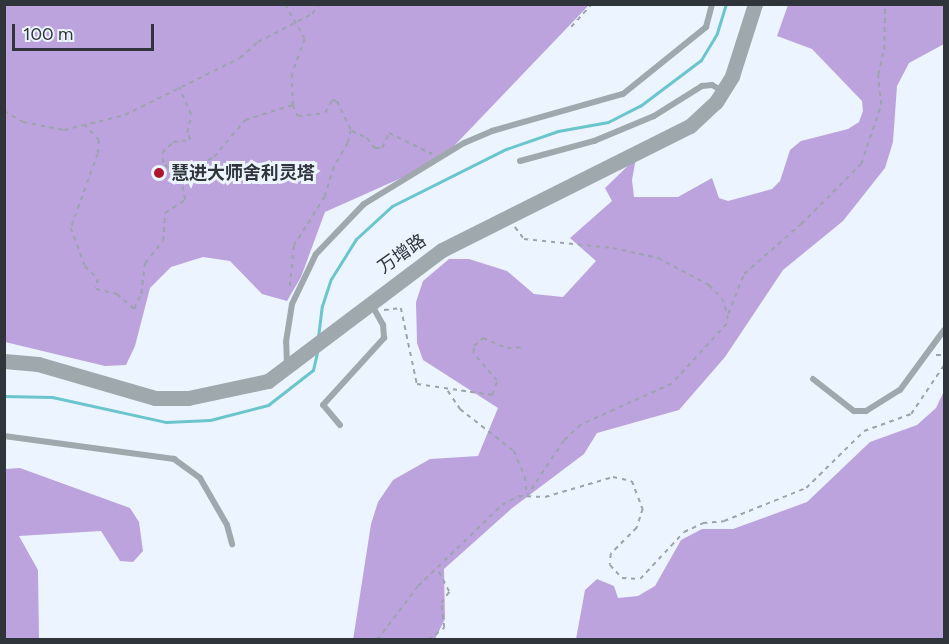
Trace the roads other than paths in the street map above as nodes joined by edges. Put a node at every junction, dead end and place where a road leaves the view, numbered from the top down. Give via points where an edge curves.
1 (712, 4) edge
2 (755, 4) edge
3 (723, 91) junction
4 (520, 161) dead end
5 (373, 306) junction
6 (945, 330) edge
7 (4, 361) edge
8 (293, 361) junction
9 (813, 379) dead end
10 (340, 425) dead end
11 (4, 436) edge
12 (232, 544) dead end

1 - 8 lane via 706,27 623,94 492,131 364,204 316,254 292,304 286,342
2 - 3 street, 万增路 via 747,37
3 - 4 lane via 712,85 702,86 654,116 594,141
3 - 5 street, 万增路 via 690,126 442,250
5 - 8 street, 万增路
5 - 10 lane via 383,325 384,338 323,405
6 - 9 lane via 900,390 866,411 854,411
7 - 8 street, 万增路 via 38,364 155,398 188,398 268,381
11 - 12 lane via 174,459 200,478 227,525

